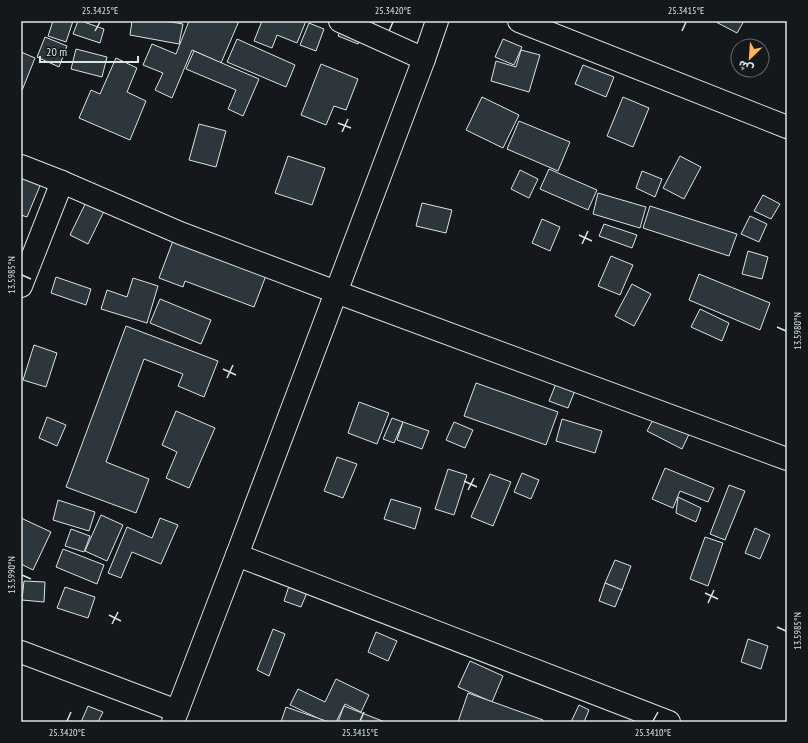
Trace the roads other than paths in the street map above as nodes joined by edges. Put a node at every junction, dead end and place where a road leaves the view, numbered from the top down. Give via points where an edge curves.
1 (340, 21) edge
2 (437, 21) edge
3 (518, 21) edge
4 (424, 59) junction
5 (787, 127) edge
6 (21, 166) edge
7 (62, 182) junction
8 (21, 286) edge
9 (336, 292) junction
10 (787, 459) edge
11 (237, 555) junction
12 (21, 652) edge
13 (175, 717) edge
14 (669, 722) edge

1 - 4 street
2 - 4 street
3 - 5 street
4 - 9 street
6 - 7 street
7 - 8 street
7 - 9 street via 180,233
9 - 10 street
9 - 11 street
11 - 13 street
11 - 14 street
12 - 13 street

